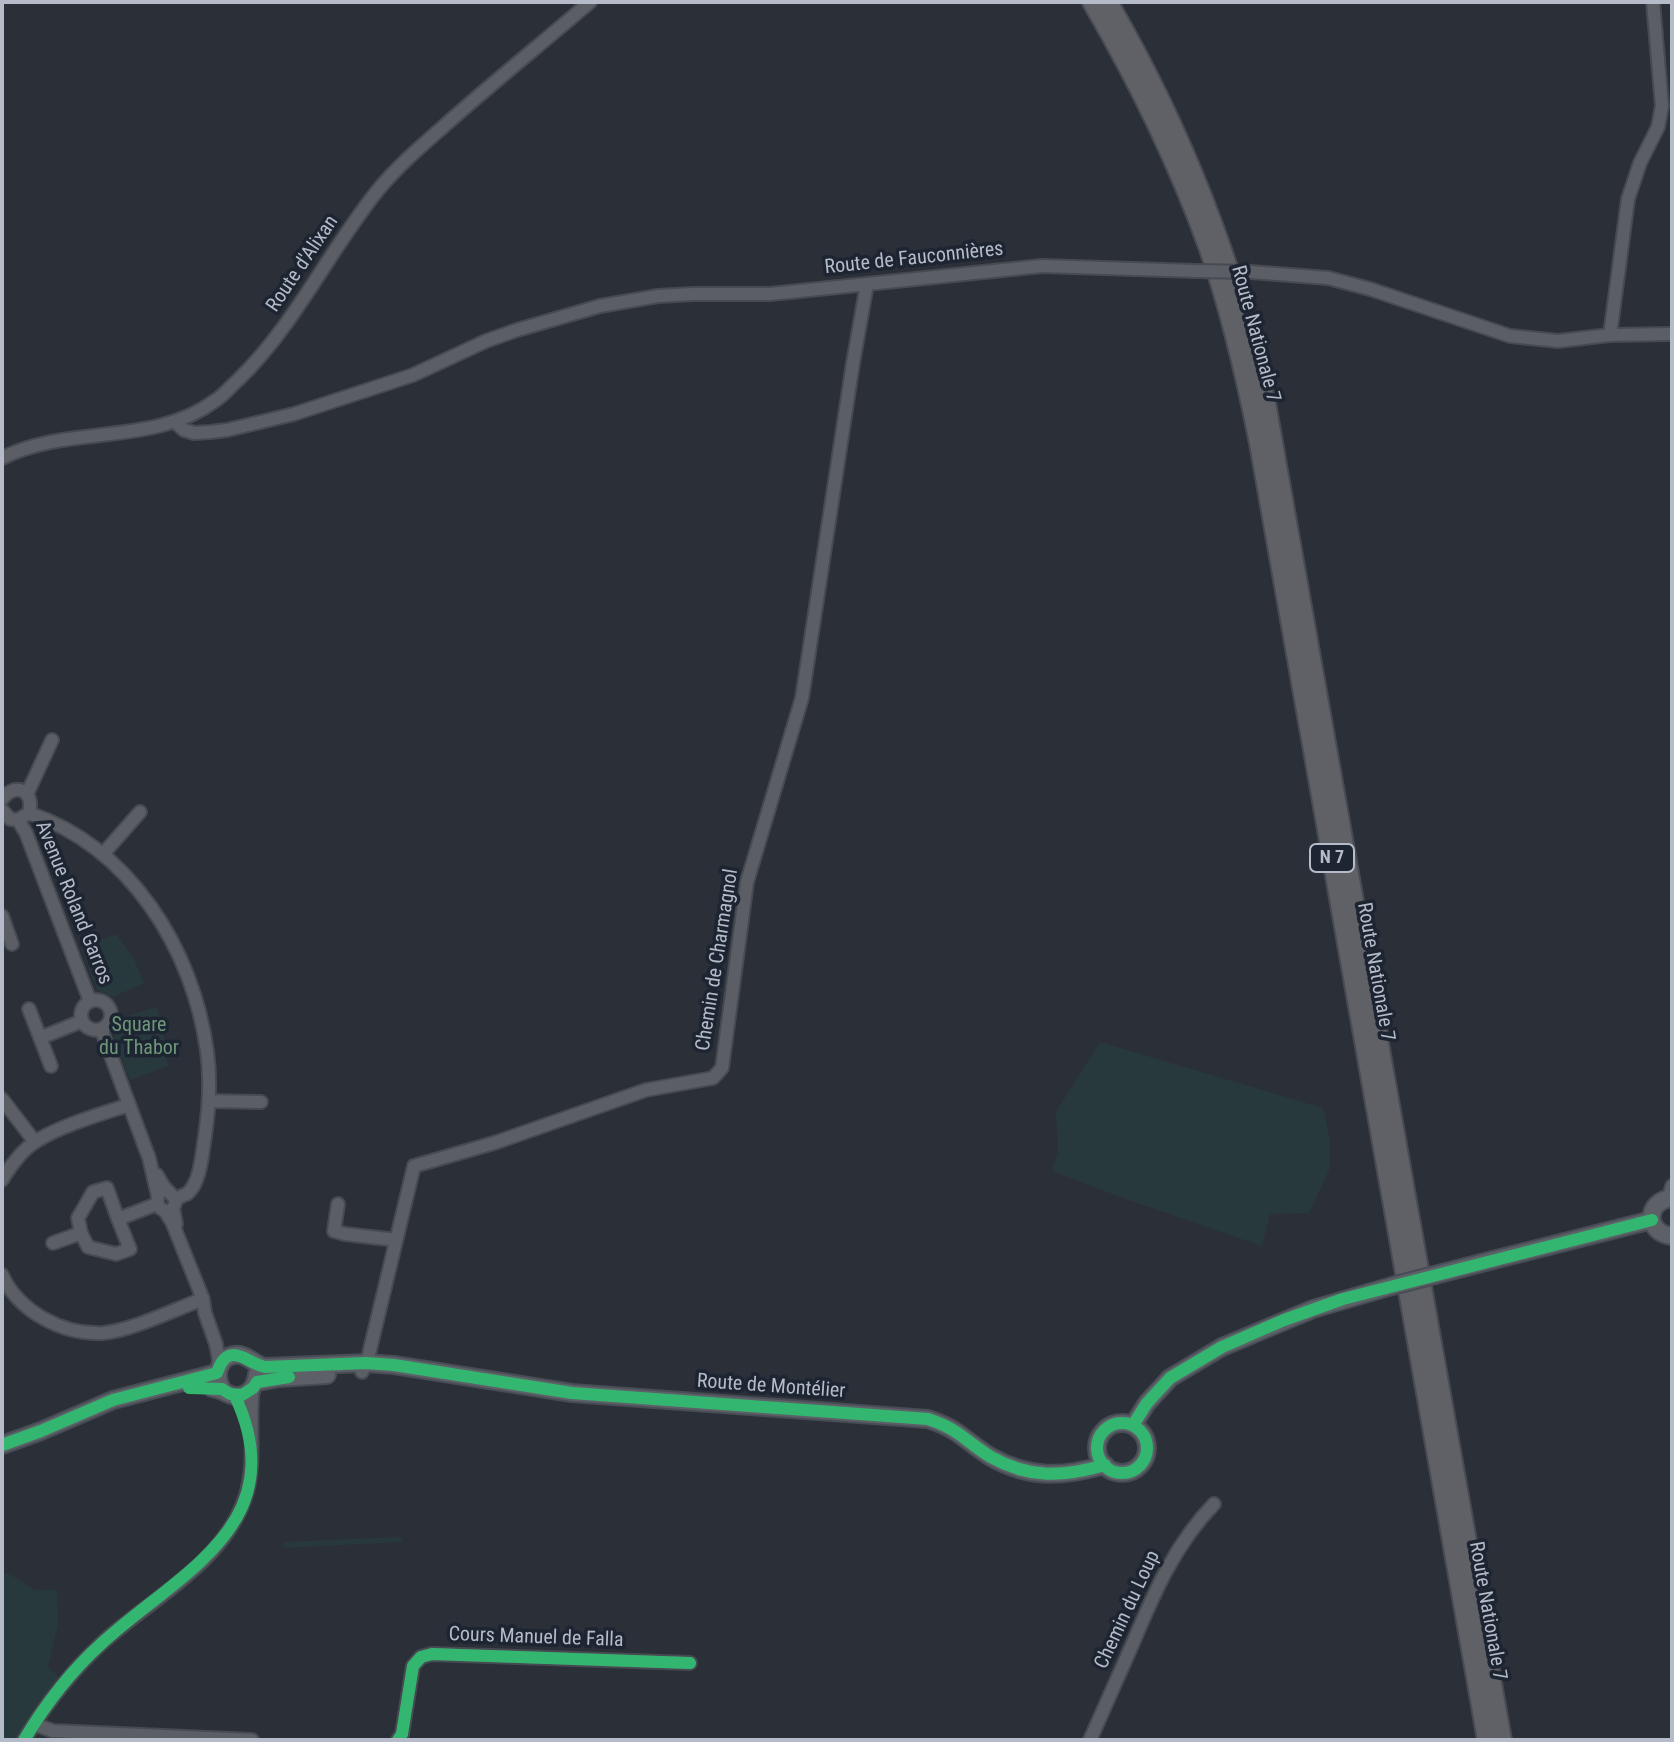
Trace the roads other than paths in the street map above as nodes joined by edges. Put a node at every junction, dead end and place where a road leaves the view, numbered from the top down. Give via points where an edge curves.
1 (590, 2) edge
2 (1092, 2) edge
3 (1108, 2) edge
4 (1653, 2) edge
5 (867, 284) junction
6 (1672, 334) edge
7 (1610, 335) junction
8 (175, 422) junction
9 (2, 458) edge
10 (52, 740) dead end
11 (27, 794) junction
12 (2, 799) edge
13 (3, 812) edge
14 (140, 812) dead end
15 (24, 816) junction
16 (103, 854) junction
17 (2, 916) edge
18 (12, 944) dead end
19 (90, 1001) junction
20 (29, 1009) dead end
21 (82, 1021) junction
22 (101, 1029) junction
23 (40, 1038) junction
24 (51, 1066) dead end
25 (2, 1099) edge
26 (209, 1101) junction
27 (261, 1102) dead end
28 (129, 1105) junction
29 (35, 1142) junction
30 (2, 1180) edge
31 (1671, 1194) edge
32 (166, 1202) junction
33 (338, 1204) dead end
34 (118, 1219) junction
35 (1652, 1220) junction
36 (81, 1233) junction
37 (1672, 1236) edge
38 (396, 1240) junction
39 (53, 1243) dead end
40 (2, 1275) edge
41 (203, 1299) junction
42 (248, 1360) junction
43 (364, 1368) junction
44 (223, 1380) junction
45 (255, 1385) junction
46 (1133, 1425) junction
47 (251, 1441) junction
48 (2, 1445) edge
49 (1105, 1465) junction
50 (1214, 1504) dead end
51 (690, 1663) dead end
52 (34, 1724) junction
53 (27, 1739) edge
54 (252, 1740) edge
55 (398, 1740) edge
56 (1090, 1740) edge
57 (1487, 1740) edge
58 (1502, 1740) edge

1 - 8 street, Route d'Alixan via 405,162 378,190 263,355 215,401
2 - 57 highway, Route Nationale 7 / N 7 via 1136,80 1184,185 1210,252 1243,368
3 - 58 highway, Route Nationale 7 / N 7 via 1162,101 1208,207 1266,403
4 - 7 street via 1662,106 1628,199
5 - 7 street, Route de Fauconnières, bridge via 1042,266 1251,272 1328,278 1510,336 1558,341
5 - 8 street, Route de Fauconnières via 770,294 658,296 600,306 517,330 413,375 294,414 210,432 194,433
5 - 38 street, Chemin de Charmagnol via 802,698 747,882 722,1068 713,1078 646,1090 414,1166
6 - 7 street, Route de Fauconnières
8 - 9 street, Route d'Alixan via 51,441
10 - 11 street
11 - 12 street via 13,790
11 - 15 street, Avenue Roland Garros via 31,803
13 - 15 street via 10,819
14 - 16 street
15 - 16 street via 42,817
15 - 19 street, Avenue Roland Garros
16 - 26 street via 149,904 183,963 202,1021
17 - 18 street
19 - 21 street via 81,1012
19 - 22 street via 103,1002 111,1010 109,1023
20 - 23 street
21 - 22 street via 90,1029
21 - 23 street
22 - 28 street
23 - 24 street
25 - 29 street
26 - 27 street
26 - 32 street via 196,1181 186,1194
28 - 29 street
28 - 32 street
29 - 30 street
31 - 35 main road via 1654,1208
32 - 34 street
32 - 41 street
33 - 38 street via 334,1231
34 - 36 street via 130,1249 116,1254 88,1247
34 - 36 street via 107,1188 93,1192 78,1218
35 - 37 main road via 1658,1231
35 - 46 main road, bridge via 1313,1309 1222,1347 1170,1378
36 - 39 street
38 - 43 street, Chemin de Charmagnol
40 - 41 street via 36,1315 83,1332 106,1333
41 - 42 street via 222,1341
41 - 44 street
42 - 43 main road, Route de Montélier via 265,1367
42 - 44 main road, Route de Montélier via 229,1357
42 - 45 main road via 258,1376
43 - 45 main road, Route de Montélier
43 - 49 main road, Route de Montélier via 420,1370 572,1393 928,1419 1025,1472 1063,1474
44 - 45 main road, Route de Montélier via 242,1395
44 - 47 street
44 - 48 main road, Route de Montélier via 113,1400
45 - 47 street
46 - 49 main road via 1116,1423 1103,1432 1097,1447
46 - 49 main road via 1147,1444 1143,1460 1131,1471 1115,1472
47 - 52 street via 248,1485 227,1535 99,1646
50 - 56 street, Chemin du Loup via 1183,1541 1155,1590
51 - 55 street, Cours Manuel de Falla via 432,1654 413,1666
52 - 53 street
52 - 54 street via 53,1731

